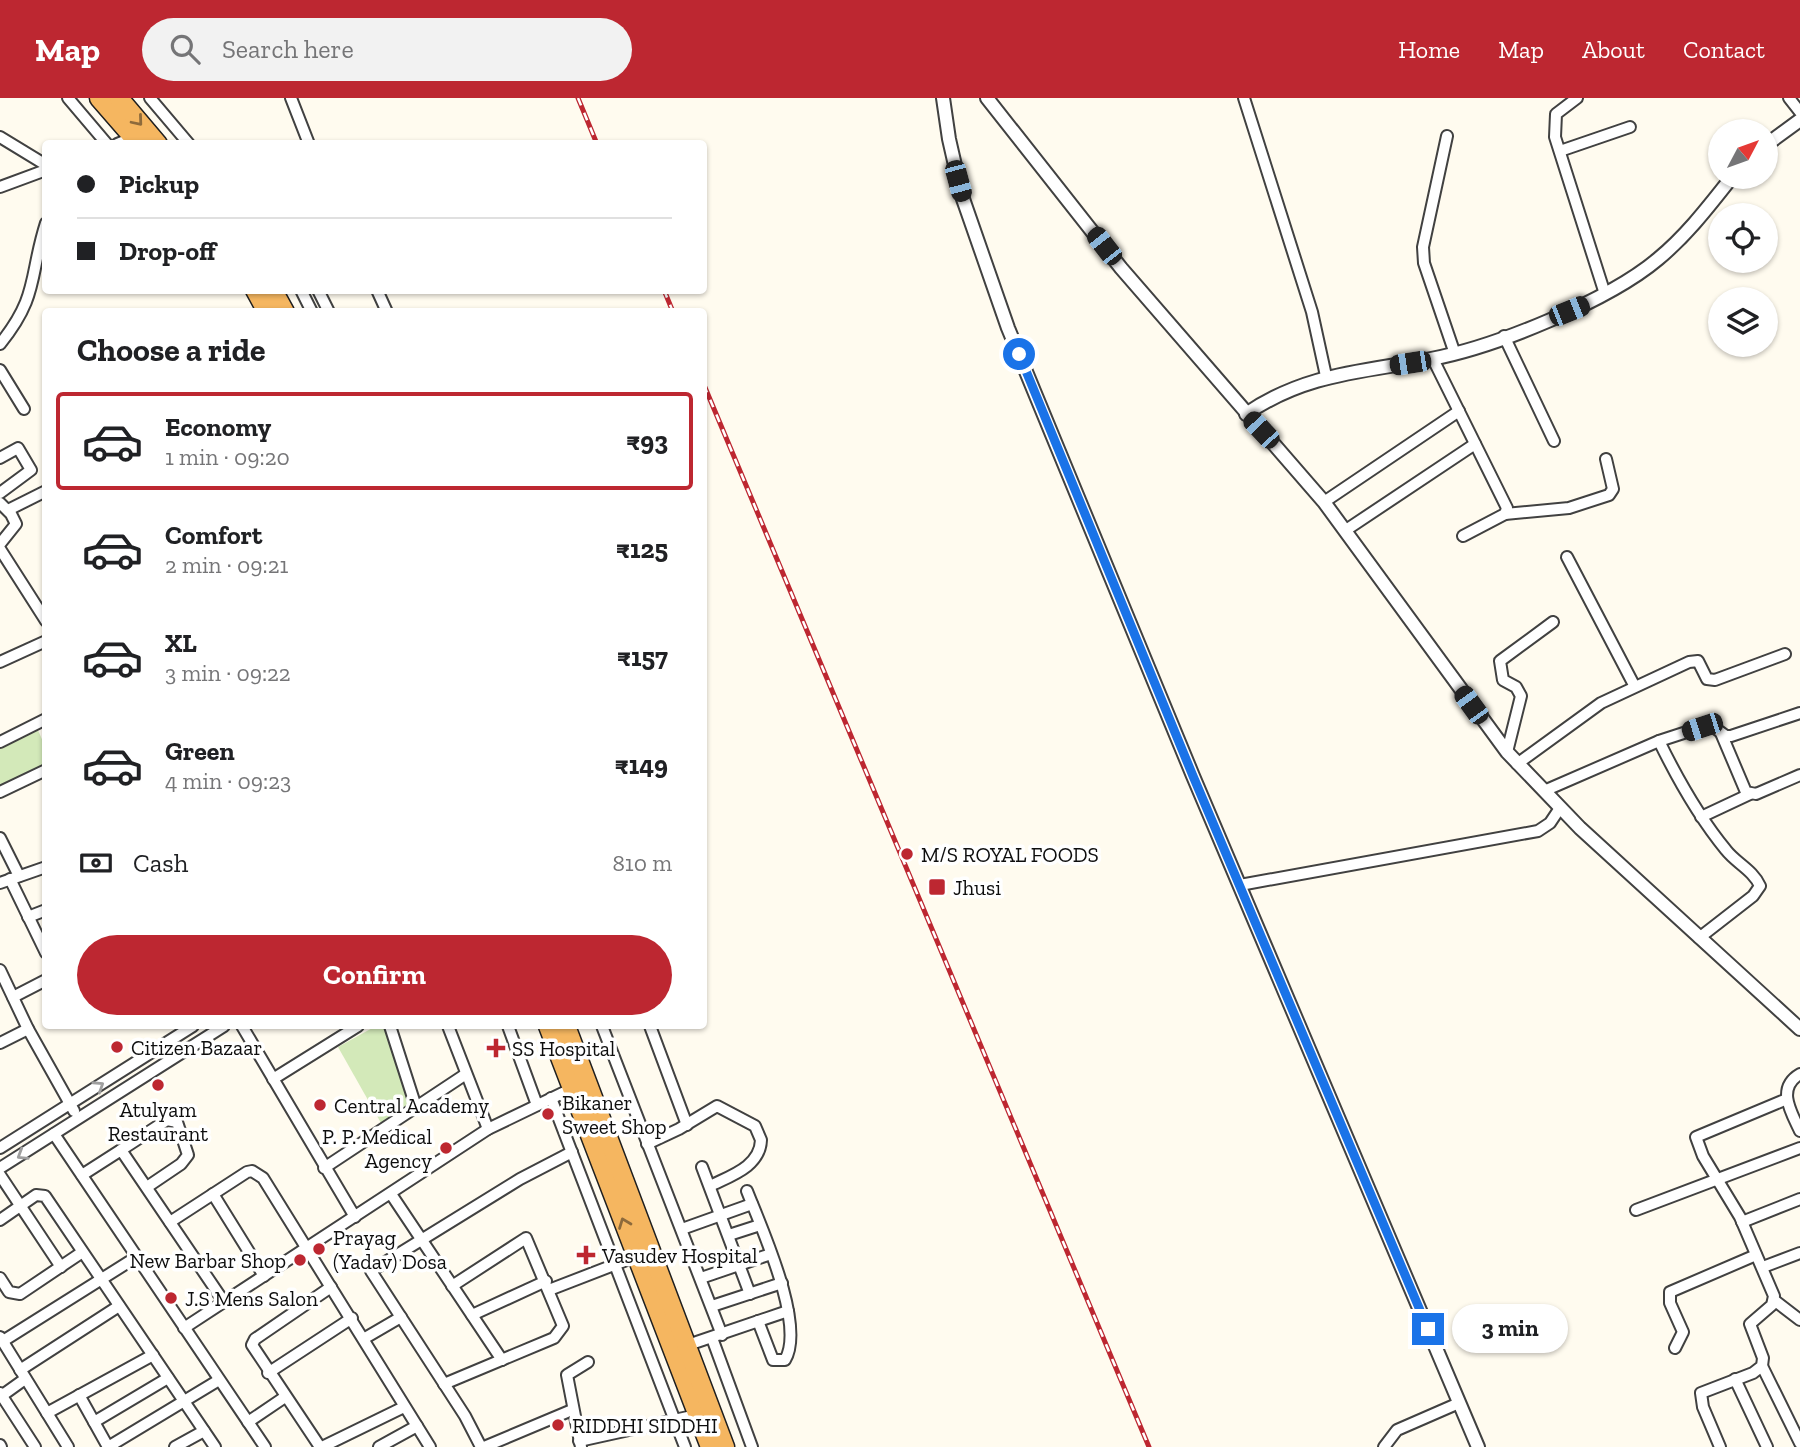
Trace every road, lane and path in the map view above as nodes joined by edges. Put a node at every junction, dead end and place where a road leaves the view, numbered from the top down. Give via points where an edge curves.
1 (68, 98) edge
2 (99, 98) edge
3 (119, 98) edge
4 (150, 98) edge
5 (290, 98) edge
6 (943, 98) edge
7 (987, 98) edge
8 (1244, 98) edge
9 (1577, 98) edge
10 (1789, 98) edge
11 (1800, 112) edge
12 (1800, 120) edge
13 (1630, 127) dead end
14 (1447, 136) dead end
15 (1778, 136) edge
16 (0, 137) edge
17 (104, 140) edge
18 (129, 140) edge
19 (155, 140) edge
20 (186, 140) edge
21 (307, 140) edge
22 (1560, 151) junction
23 (42, 164) edge
24 (42, 169) edge
25 (0, 187) edge
26 (1722, 189) edge
27 (42, 243) edge
28 (1605, 294) junction
29 (1504, 336) junction
30 (0, 344) edge
31 (1455, 354) junction
32 (1433, 359) junction
33 (0, 370) edge
34 (1326, 376) junction
35 (24, 409) dead end
36 (1459, 411) junction
37 (1246, 414) junction
38 (1554, 441) dead end
39 (1475, 444) junction
40 (0, 457) edge
41 (1606, 459) dead end
42 (0, 493) edge
43 (42, 493) edge
44 (1324, 502) junction
45 (4, 507) edge
46 (1505, 514) junction
47 (1346, 530) junction
48 (1463, 536) dead end
49 (0, 544) edge
50 (0, 549) edge
51 (1567, 557) dead end
52 (42, 615) edge
53 (1553, 622) dead end
54 (42, 643) edge
55 (1784, 654) dead end
56 (0, 662) edge
57 (1634, 685) junction
58 (1800, 712) edge
59 (42, 721) edge
60 (1721, 733) junction
61 (1659, 741) junction
62 (0, 742) edge
63 (1507, 752) junction
64 (1517, 764) junction
65 (42, 773) edge
66 (1800, 775) edge
67 (1544, 791) junction
68 (0, 792) edge
69 (1750, 794) junction
70 (1560, 808) junction
71 (1701, 817) junction
72 (0, 838) edge
73 (42, 868) edge
74 (10, 879) edge
75 (1240, 885) junction
76 (42, 911) edge
77 (28, 918) junction
78 (1699, 938) junction
79 (42, 945) edge
80 (0, 970) edge
81 (42, 982) edge
82 (13, 997) junction
83 (28, 1029) junction
84 (188, 1029) edge
85 (219, 1029) edge
86 (244, 1029) edge
87 (353, 1029) edge
88 (391, 1029) edge
89 (449, 1029) edge
90 (509, 1029) edge
91 (549, 1029) edge
92 (567, 1029) edge
93 (603, 1029) edge
94 (651, 1029) edge
95 (1800, 1029) edge
96 (0, 1043) edge
97 (466, 1074) junction
98 (1800, 1074) edge
99 (273, 1079) junction
100 (573, 1088) junction
101 (551, 1098) junction
102 (1787, 1099) junction
103 (71, 1105) junction
104 (537, 1105) junction
105 (416, 1107) junction
106 (79, 1119) junction
107 (687, 1125) junction
108 (488, 1129) junction
109 (1800, 1131) edge
110 (54, 1134) junction
111 (647, 1144) junction
112 (0, 1148) edge
113 (1800, 1148) edge
114 (121, 1150) junction
115 (572, 1152) junction
116 (702, 1167) dead end
117 (0, 1168) edge
118 (324, 1168) junction
119 (0, 1175) edge
120 (82, 1175) junction
121 (1718, 1180) junction
122 (709, 1186) junction
123 (147, 1187) junction
124 (747, 1191) dead end
125 (213, 1194) junction
126 (391, 1194) junction
127 (1800, 1199) edge
128 (752, 1204) junction
129 (22, 1205) junction
130 (1636, 1210) dead end
131 (721, 1216) junction
132 (355, 1217) junction
133 (0, 1220) edge
134 (170, 1222) junction
135 (1742, 1222) junction
136 (760, 1225) junction
137 (682, 1229) junction
138 (729, 1235) junction
139 (422, 1240) junction
140 (307, 1247) junction
141 (81, 1253) junction
142 (1800, 1253) edge
143 (771, 1254) junction
144 (1756, 1255) junction
145 (637, 1256) junction
146 (135, 1258) junction
147 (740, 1265) junction
148 (615, 1266) junction
149 (61, 1267) junction
150 (1763, 1267) junction
151 (264, 1276) junction
152 (0, 1278) edge
153 (701, 1278) junction
154 (102, 1279) junction
155 (782, 1283) junction
156 (452, 1286) junction
157 (547, 1286) junction
158 (331, 1287) junction
159 (750, 1294) junction
160 (1774, 1300) junction
161 (224, 1302) junction
162 (119, 1306) junction
163 (712, 1306) junction
164 (788, 1311) junction
165 (472, 1315) junction
166 (401, 1317) junction
167 (352, 1318) junction
168 (1800, 1320) edge
169 (758, 1321) junction
170 (184, 1328) junction
171 (715, 1337) junction
172 (365, 1338) junction
173 (1, 1339) edge
174 (690, 1345) junction
175 (1675, 1348) dead end
176 (153, 1355) junction
177 (502, 1360) junction
178 (588, 1362) dead end
179 (1762, 1366) junction
180 (268, 1373) junction
181 (23, 1375) junction
182 (168, 1378) junction
183 (1735, 1379) junction
184 (219, 1380) junction
185 (444, 1384) junction
186 (1, 1395) edge
187 (79, 1395) junction
188 (285, 1397) junction
189 (1459, 1402) junction
190 (184, 1403) junction
191 (404, 1406) junction
192 (572, 1410) junction
193 (47, 1413) junction
194 (697, 1415) junction
195 (675, 1421) junction
196 (94, 1422) junction
197 (248, 1422) junction
198 (417, 1426) junction
199 (204, 1431) junction
200 (509, 1441) edge
201 (1800, 1443) edge
202 (580, 1444) edge
203 (182, 1445) edge
204 (35, 1447) edge
205 (68, 1447) edge
206 (108, 1447) edge
207 (215, 1447) edge
208 (265, 1447) edge
209 (321, 1447) edge
210 (379, 1447) edge
211 (430, 1447) edge
212 (482, 1447) edge
213 (685, 1447) edge
214 (710, 1447) edge
215 (725, 1447) edge
216 (752, 1447) edge
217 (1384, 1447) edge
218 (1478, 1447) edge
219 (1720, 1447) edge
220 (1767, 1447) edge

1 - 17 street
2 - 18 highway
3 -> 19 highway
4 - 20 street
5 - 21 street
6 - 75 street via 955,166 984,264
7 - 37 street via 1121,268
8 - 34 street via 1312,313
9 - 22 street via 1560,108 1554,120
10 - 11 street
12 - 15 street
13 - 22 street
14 - 31 street via 1423,247 1424,263
16 - 23 street
22 - 28 street
24 - 25 street
26 - 28 street via 1675,244
27 - 30 street via 32,292
28 - 29 street
29 - 31 street
29 - 38 street
31 - 32 street
32 - 34 street
32 - 36 street
33 - 35 street
34 - 37 street via 1282,392
36 - 39 street
36 - 44 street
37 - 44 street
39 - 46 street via 1506,504
39 - 47 street
40 - 42 street via 18,448 32,470
41 - 46 street via 1613,489 1609,495 1569,509
43 - 45 street
44 - 47 street
45 - 49 street via 16,524
46 - 48 street
47 - 63 street
50 - 52 street
51 - 57 street
53 - 63 street via 1500,661 1503,680 1521,696
54 - 56 street
55 - 57 street via 1715,680 1707,679 1700,663 1694,661
57 - 64 street via 1583,714
58 - 60 street via 1731,736
59 - 62 street
60 - 61 street via 1707,726
60 - 69 street via 1743,789
61 - 67 street
61 - 71 street
63 - 64 street
64 - 67 street
65 - 68 street
66 - 69 street
67 - 70 street
69 - 71 street
70 - 75 street via 1538,831
70 - 78 street
71 - 78 street via 1760,886
72 - 74 street
73 - 74 street
74 - 77 street
75 - 189 street
76 - 77 street
77 - 79 street
78 - 95 street
80 - 82 street
81 - 82 street
82 - 83 street
83 - 96 street
83 - 103 street
103 -> 84 street
85 - 106 street
86 - 99 street
87 - 99 street
88 - 105 street
89 - 97 street
90 - 104 street
91 - 100 highway
92 - 174 highway
93 - 111 street
94 - 107 street
97 - 105 street
97 - 108 street
98 - 102 street via 1788,1085
99 - 118 street
100 - 101 street
145 -> 100 highway
101 - 104 street
101 - 115 street
102 - 109 street
102 - 121 street via 1696,1137
103 - 106 street
103 - 112 street
104 - 108 street
105 - 118 street
106 - 110 street
107 - 111 street
107 - 122 street via 717,1106 750,1122 759,1133 761,1149 756,1159
108 - 126 street
110 -> 117 street
110 - 120 street
111 - 137 street
113 - 121 street
114 - 120 street
114 - 123 street
114 - 123 street via 167,1120 177,1122 188,1154
115 - 139 street
115 - 148 street
116 - 122 street
118 - 132 street
119 - 129 street
120 - 146 street
121 - 130 street
121 - 135 street
122 - 131 street
123 - 134 street
124 - 128 street
125 - 134 street
125 - 140 street via 247,1172 258,1174
125 - 151 street
126 - 132 street
126 - 139 street
127 - 135 street
128 - 131 street
128 - 136 street
129 - 133 street
129 - 141 street via 36,1195 45,1196
129 - 149 street
131 - 137 street
131 - 138 street
132 - 140 street
134 - 161 street
135 - 144 street
136 - 138 street
136 - 143 street
137 - 153 street
138 - 147 street
139 - 156 street
139 - 166 street via 371,1271
140 - 151 street
140 - 158 street
141 - 149 street
141 - 154 street
142 - 150 street
143 - 147 street
143 - 155 street
144 - 150 street
144 - 175 street via 1670,1293 1683,1336
145 - 148 street
145 - 194 highway
146 - 154 street
146 - 170 street
147 - 153 street
147 - 159 street
148 - 157 street
148 - 195 street
149 - 152 street via 20,1294 9,1292
150 - 160 street
151 - 161 street
153 - 163 street
154 - 162 street
154 - 173 street
155 - 159 street
155 - 164 street
156 - 157 street via 527,1238
156 - 165 street
157 - 165 street
157 - 177 street via 563,1330
158 - 167 street
158 - 180 street via 252,1342
159 - 163 street
160 - 168 street
160 - 179 street via 1750,1324
161 - 170 street
162 - 176 street
162 - 181 street
163 - 171 street
164 - 169 street
164 - 169 street via 788,1354 779,1362 771,1357
165 - 177 street
166 - 172 street
166 - 185 street
167 - 172 street
167 - 180 street
169 - 171 street
170 - 184 street
171 - 174 street
171 - 216 street
172 - 191 street
173 - 181 street
174 - 215 highway
176 - 182 street
176 - 187 street
177 - 185 street
178 - 192 street via 567,1375
179 - 183 street
179 - 201 street
180 - 188 street
181 - 186 street
181 - 193 street
182 - 190 street
182 - 196 street
183 - 219 street via 1701,1396
183 - 220 street
184 - 190 street
184 - 197 street
185 - 212 street
186 - 204 street
187 - 193 street
187 - 196 street
188 - 197 street
188 - 209 street
189 - 217 street via 1404,1426
189 - 218 street
190 - 199 street
190 - 206 street
191 - 198 street
191 - 209 street
192 - 200 street
192 - 202 street
193 - 205 street
194 - 195 street
194 - 214 highway
195 - 202 street
195 - 213 street
196 - 206 street
197 - 208 street
198 - 210 street
198 - 211 street
199 - 203 street
199 - 207 street
200 - 212 street

